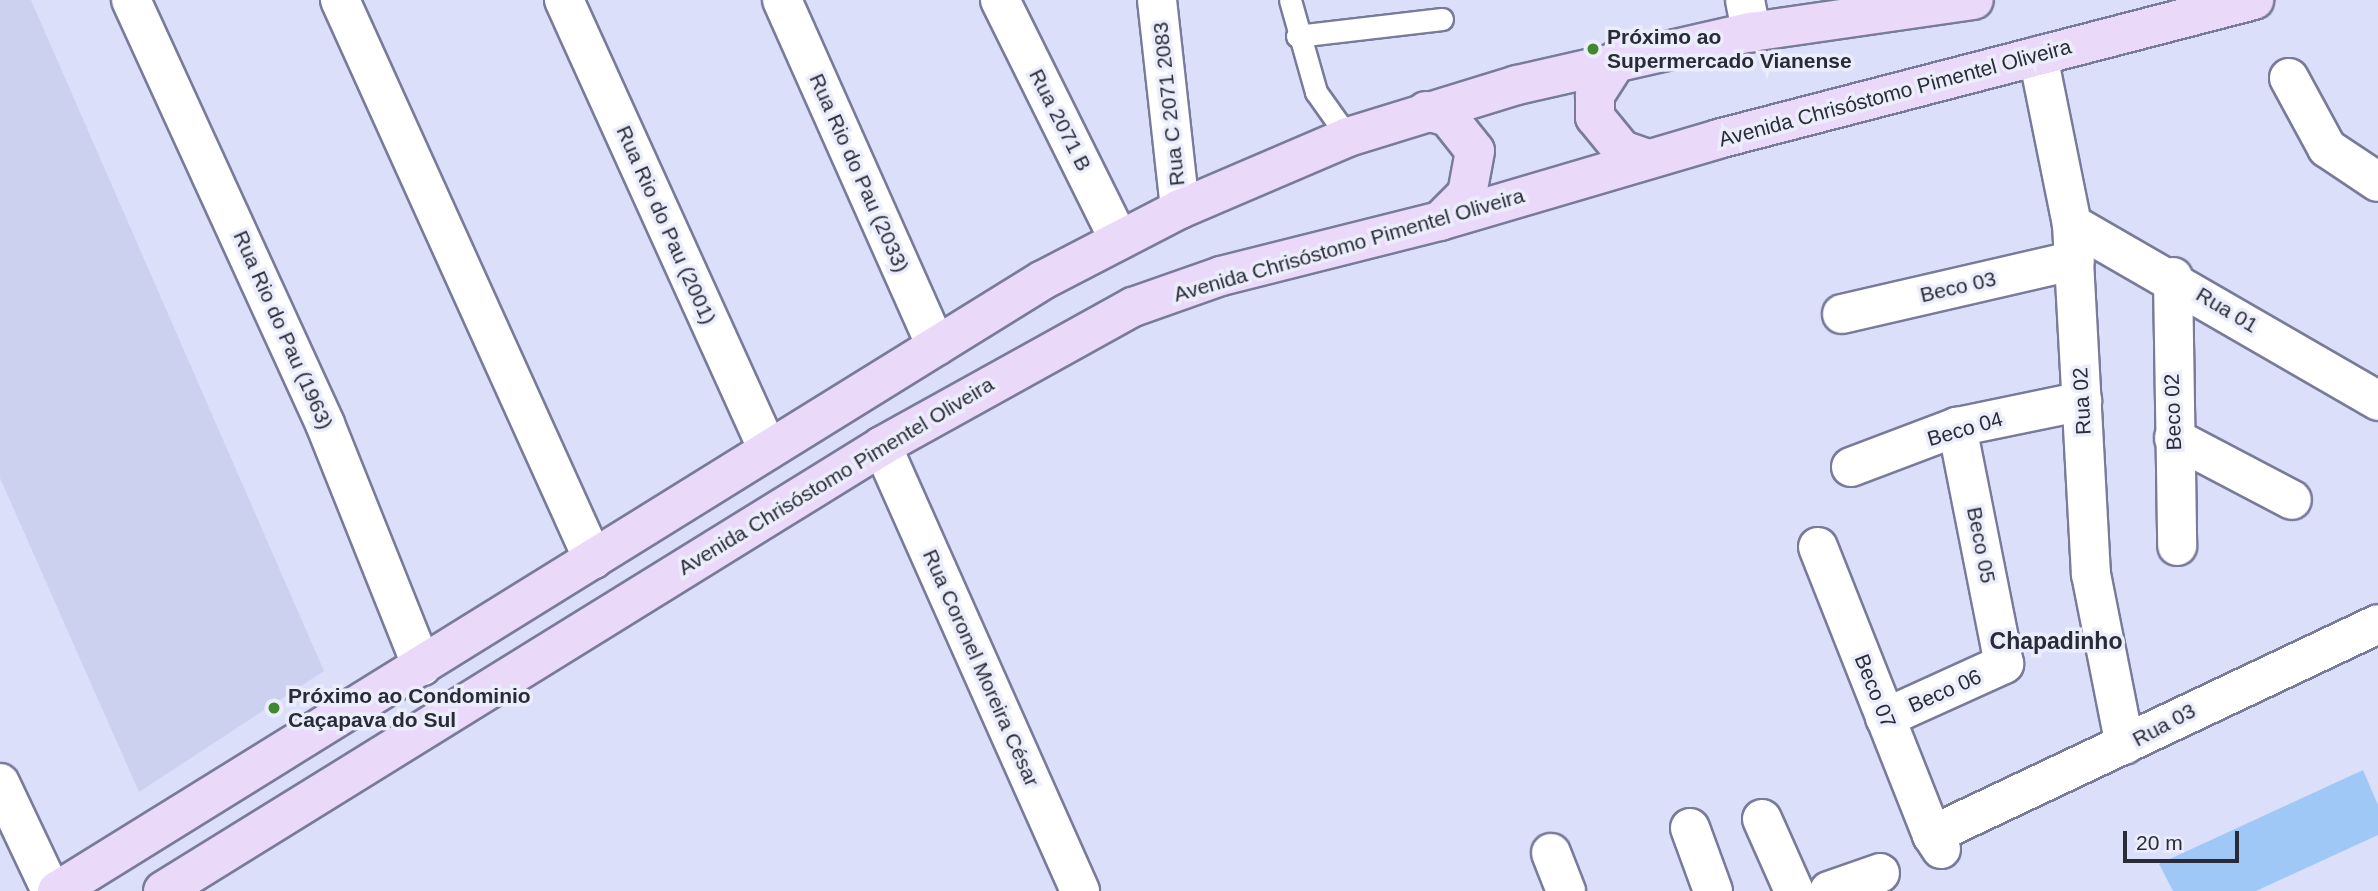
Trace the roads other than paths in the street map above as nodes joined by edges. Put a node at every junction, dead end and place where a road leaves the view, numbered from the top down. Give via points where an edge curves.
1 (131, 0) edge
2 (341, 0) edge
3 (564, 0) edge
4 (782, 0) edge
5 (1000, 0) edge
6 (1157, 0) edge
7 (1290, 0) edge
8 (1974, 0) edge
9 (2254, 0) edge
10 (1748, 16) edge
11 (1442, 19) dead end
12 (1297, 36) junction
13 (2038, 56) junction
14 (1618, 59) junction
15 (2289, 78) dead end
16 (1426, 111) junction
17 (1348, 137) junction
18 (1648, 159) junction
19 (2378, 182) edge
20 (1180, 208) junction
21 (1440, 221) junction
22 (1119, 240) junction
23 (2073, 242) junction
24 (2173, 277) junction
25 (1842, 314) dead end
26 (922, 355) junction
27 (2082, 401) junction
28 (2378, 401) edge
29 (1957, 427) junction
30 (2174, 438) junction
31 (882, 446) junction
32 (768, 450) junction
33 (1851, 467) dead end
34 (2292, 500) dead end
35 (2177, 546) dead end
36 (1818, 547) dead end
37 (593, 559) junction
38 (2378, 624) edge
39 (2004, 664) joint
40 (422, 666) junction
41 (1885, 718) junction
42 (2125, 746) junction
43 (0, 783) edge
44 (1762, 819) dead end
45 (1690, 828) dead end
46 (1941, 837) joint
47 (1551, 853) dead end
48 (1880, 873) dead end
49 (1075, 889) edge
50 (51, 891) edge
51 (57, 891) edge
52 (163, 891) edge
53 (1566, 891) edge
54 (1713, 891) edge
55 (1794, 891) edge
56 (1829, 891) edge

1 - 40 street, Rua Rio do Pau (1963) via 320,412
2 - 37 street
3 - 32 street, Rua Rio do Pau (2001)
4 - 26 street, Rua Rio do Pau (2033)
5 - 22 street, Rua 2071 B
6 - 20 street, Rua C 2071 2083
7 - 12 lane
8 - 10 main road
9 - 13 main road, Avenida Chrisóstomo Pimentel Oliveira
10 - 14 main road
11 - 12 lane
12 - 17 lane via 1316,92
13 - 18 main road, Avenida Chrisóstomo Pimentel Oliveira
13 - 23 street, Rua 02
14 - 16 main road
14 - 18 main road via 1595,95 1595,117 1622,150
15 - 19 street via 2327,148
16 - 17 main road
16 - 21 main road via 1448,117 1475,151 1476,173 1467,194
17 - 20 main road
18 - 21 main road, Avenida Chrisóstomo Pimentel Oliveira
20 - 22 main road
21 - 31 main road, Avenida Chrisóstomo Pimentel Oliveira via 1221,276 1133,307
22 - 26 main road
23 - 24 street, Rua 01
23 - 25 street, Beco 03
23 - 27 street, Rua 02
24 - 28 street, Rua 01
24 - 30 street, Beco 02
26 - 31 main road via 892,398
26 - 32 main road
27 - 29 street, Beco 04
27 - 42 street, Rua 02 via 2091,574
29 - 33 street, Beco 04
29 - 39 street, Beco 05
30 - 34 street
30 - 35 street, Beco 02
31 - 49 street, Rua Coronel Moreira César
31 - 52 main road, Avenida Chrisóstomo Pimentel Oliveira
32 - 37 main road
36 - 41 street, Beco 07
37 - 40 main road
38 - 42 street, Rua 03
39 - 41 street, Beco 06
40 - 51 main road
41 - 46 street, Beco 07
42 - 46 street, Rua 03
43 - 50 street
44 - 55 street
45 - 54 street
47 - 53 street
48 - 56 street

